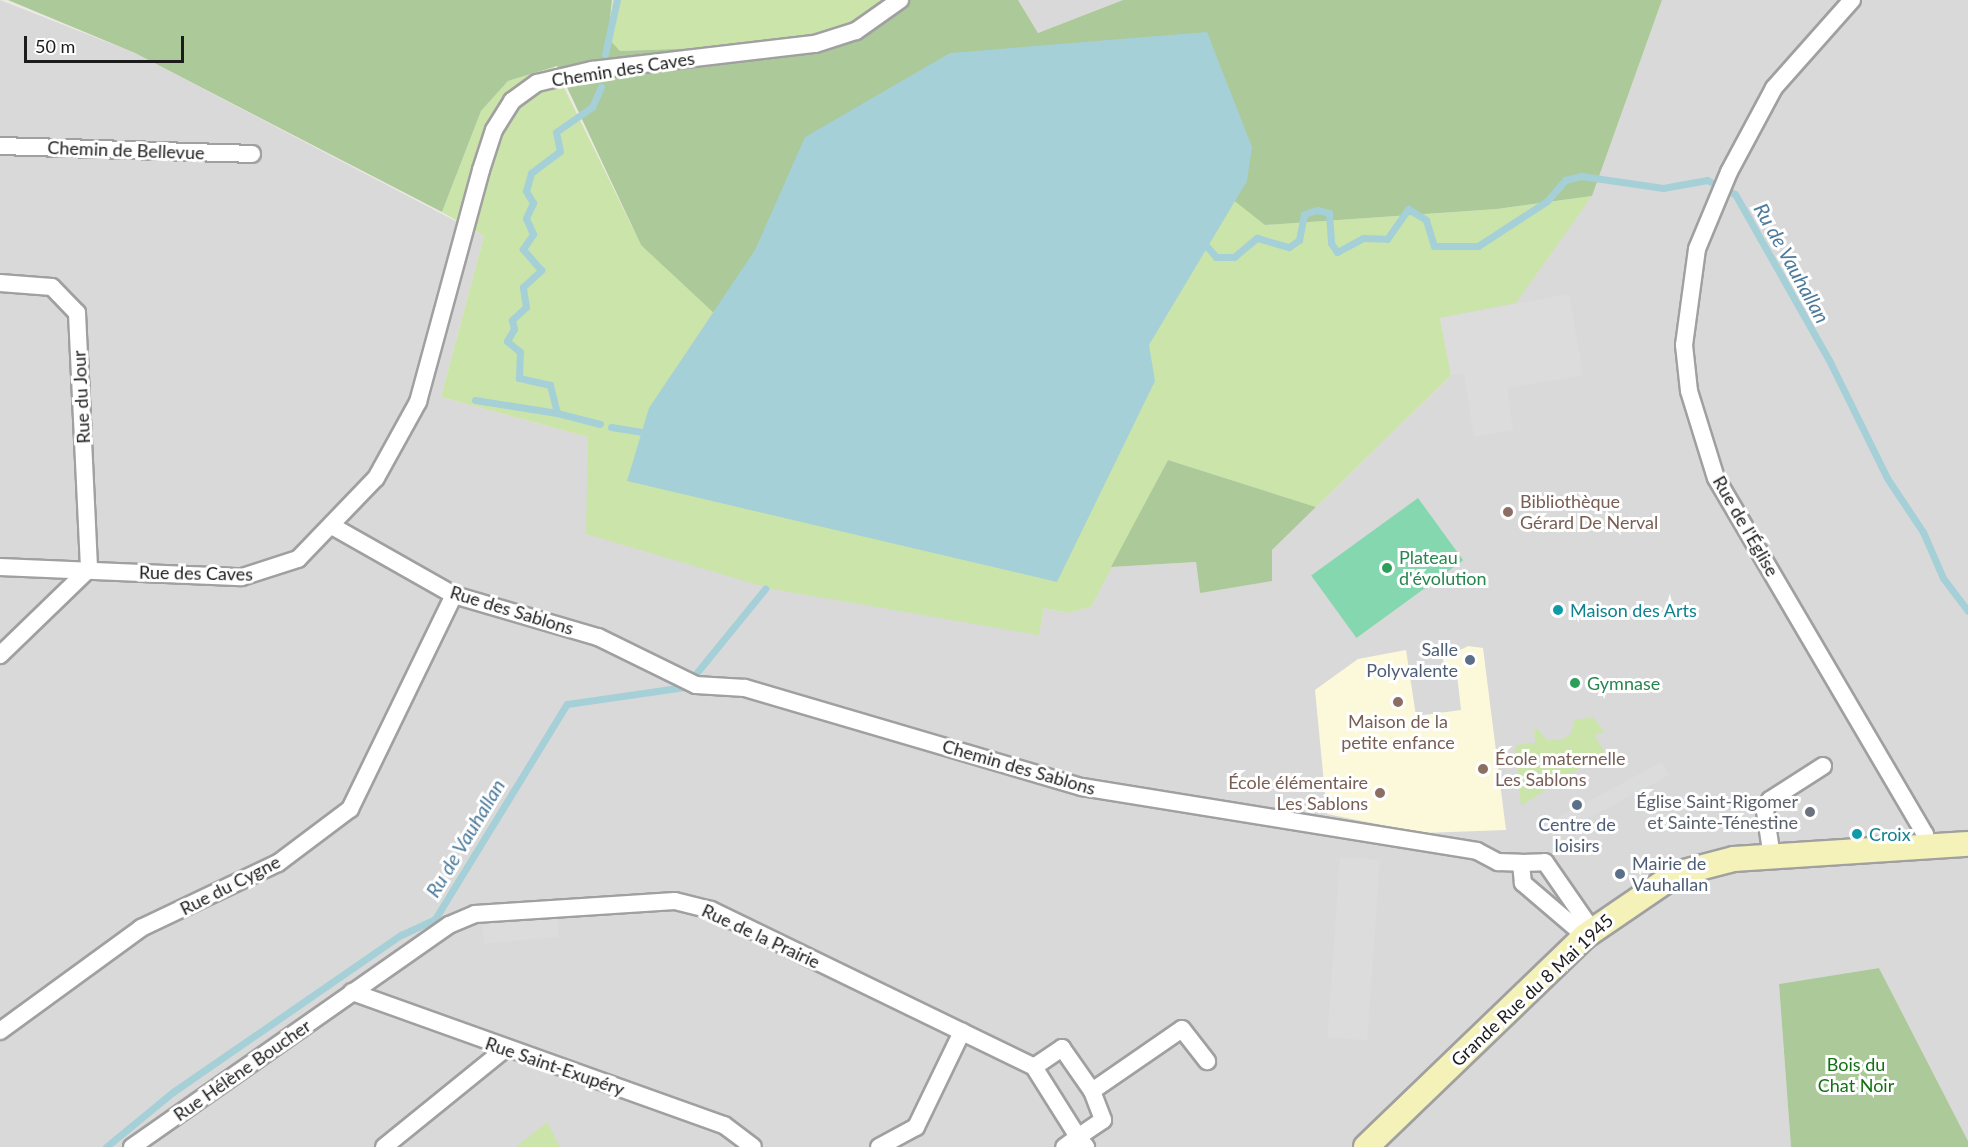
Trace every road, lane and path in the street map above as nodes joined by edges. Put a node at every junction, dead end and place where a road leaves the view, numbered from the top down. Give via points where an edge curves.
1 (900, 0) edge
2 (1852, 0) edge
3 (0, 146) edge
4 (252, 154) dead end
5 (0, 283) edge
6 (418, 402) joint
7 (332, 526) junction
8 (0, 567) edge
9 (89, 569) junction
10 (454, 595) junction
11 (0, 655) edge
12 (691, 682) joint
13 (1823, 766) dead end
14 (1968, 844) edge
15 (1924, 850) junction
16 (1772, 857) junction
17 (1521, 863) junction
18 (1589, 933) junction
19 (352, 992) junction
20 (0, 1031) edge
21 (962, 1032) junction
22 (505, 1049) junction
23 (1207, 1061) dead end
24 (1034, 1067) junction
25 (1092, 1091) junction
26 (1082, 1142) edge
27 (132, 1147) edge
28 (384, 1147) edge
29 (753, 1147) edge
30 (879, 1147) edge
31 (1064, 1147) edge
32 (1366, 1147) edge

1 - 6 street, Chemin des Caves via 856,31 815,44 592,70 537,82 512,101 494,130 481,170
2 - 15 street, Rue de l'Église via 1774,88 1729,171 1697,249 1687,298 1684,345 1700,434 1736,515 1925,834
3 - 4 street, Chemin de Bellevue
5 - 9 street, Rue du Jour via 52,287 77,313
6 - 7 street, Rue des Caves via 376,478
7 - 9 street, Rue des Caves via 298,559 262,574
7 - 10 street, Rue des Sablons
8 - 9 street, Rue des Caves
9 - 11 street
10 - 12 street, Rue des Sablons via 555,623 628,649
10 - 20 street, Rue du Cygne via 350,809 278,863 141,928
12 - 17 street, Chemin des Sablons via 745,688 1082,787
13 - 16 street via 1770,800 1766,811
14 - 15 main road, Grande Rue du 8 Mai 1945
15 - 16 main road, Grande Rue du 8 Mai 1945
16 - 18 main road, Grande Rue du 8 Mai 1945 via 1724,861 1676,874
17 - 18 street via 1523,883
17 - 18 street via 1545,862
18 - 32 main road, Grande Rue du 8 Mai 1945
19 - 21 street, Rue de la Prairie via 449,925 475,914 675,901 711,910
19 - 22 street, Rue Saint-Exupéry
19 - 27 street, Rue Hélène Boucher
21 - 24 street, Rue de la Prairie
21 - 30 street via 916,1128
22 - 28 street
22 - 29 street, Rue Saint-Exupéry via 724,1125
23 - 25 street via 1182,1029
24 - 25 street via 1062,1048
24 - 26 street
25 - 26 street via 1103,1120
26 - 31 street

